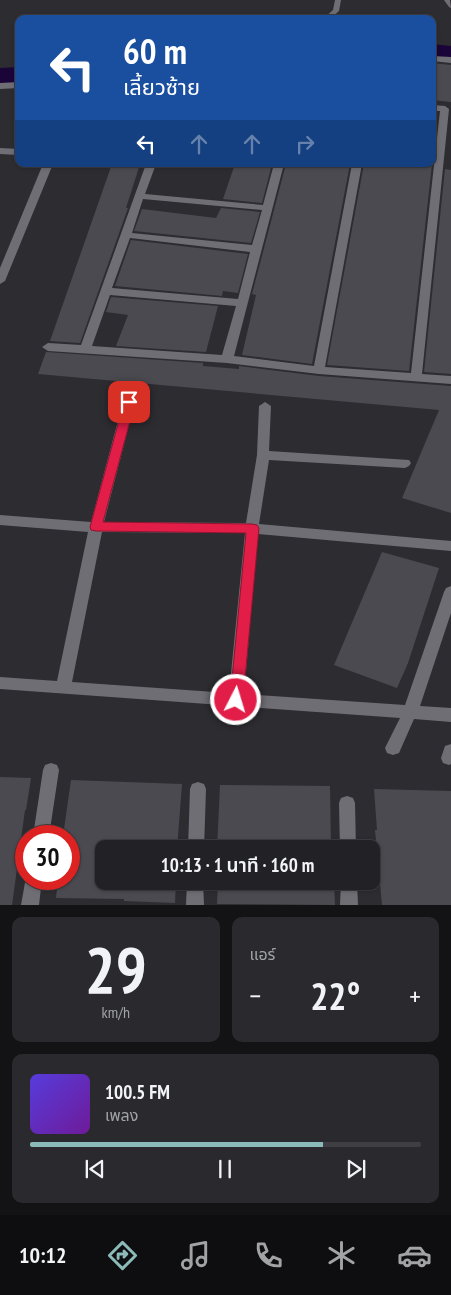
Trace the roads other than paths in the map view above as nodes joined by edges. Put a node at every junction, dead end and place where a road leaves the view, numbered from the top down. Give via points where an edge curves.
1 (338, 0) edge
2 (447, 0) edge
3 (451, 6) edge
4 (331, 15) edge
5 (436, 58) edge
6 (451, 60) edge
7 (15, 85) edge
8 (0, 86) edge
9 (448, 109) edge
10 (0, 151) edge
11 (15, 152) edge
12 (47, 167) edge
13 (150, 167) edge
14 (278, 167) edge
15 (356, 167) edge
16 (140, 196) junction
17 (267, 208) junction
18 (126, 234) junction
19 (256, 249) junction
20 (0, 281) edge
21 (106, 291) junction
22 (242, 303) junction
23 (48, 347) dead end
24 (85, 349) junction
25 (227, 359) junction
26 (320, 370) junction
27 (416, 378) junction
28 (451, 380) edge
29 (129, 402) dead end
30 (265, 406) dead end
31 (263, 455) junction
32 (405, 463) dead end
33 (0, 520) edge
34 (96, 527) junction
35 (252, 528) junction
36 (451, 546) edge
37 (451, 592) edge
38 (0, 683) edge
39 (63, 687) junction
40 (236, 700) junction
41 (410, 712) junction
42 (451, 715) edge
43 (393, 748) dead end
44 (51, 770) dead end
45 (198, 789) dead end
46 (347, 803) dead end
47 (43, 825) edge
48 (196, 840) edge
49 (348, 840) edge
50 (32, 890) edge
51 (195, 890) edge
52 (348, 890) edge
53 (30, 905) edge
54 (195, 905) edge
55 (349, 905) edge

1 - 4 lane via 336,11
2 - 3 lane
5 - 6 street
7 - 8 street
9 - 27 street
10 - 11 street
12 - 20 street
13 - 16 street
14 - 17 street
15 - 26 street
16 - 17 street
16 - 18 street
17 - 19 street
18 - 19 street
18 - 21 street
19 - 22 street
21 - 22 street
21 - 24 street
22 - 25 street
23 - 24 street
24 - 25 street
25 - 26 street
26 - 27 street
27 - 28 street
29 - 34 street
30 - 31 street
31 - 32 street
31 - 35 street
33 - 34 street
34 - 35 street
34 - 39 street
35 - 36 street
35 - 40 street
37 - 41 street
38 - 39 street
39 - 40 street
40 - 41 street
41 - 42 street
41 - 43 street
44 - 47 street
45 - 48 street
46 - 49 street
50 - 53 street
51 - 54 street
52 - 55 street

